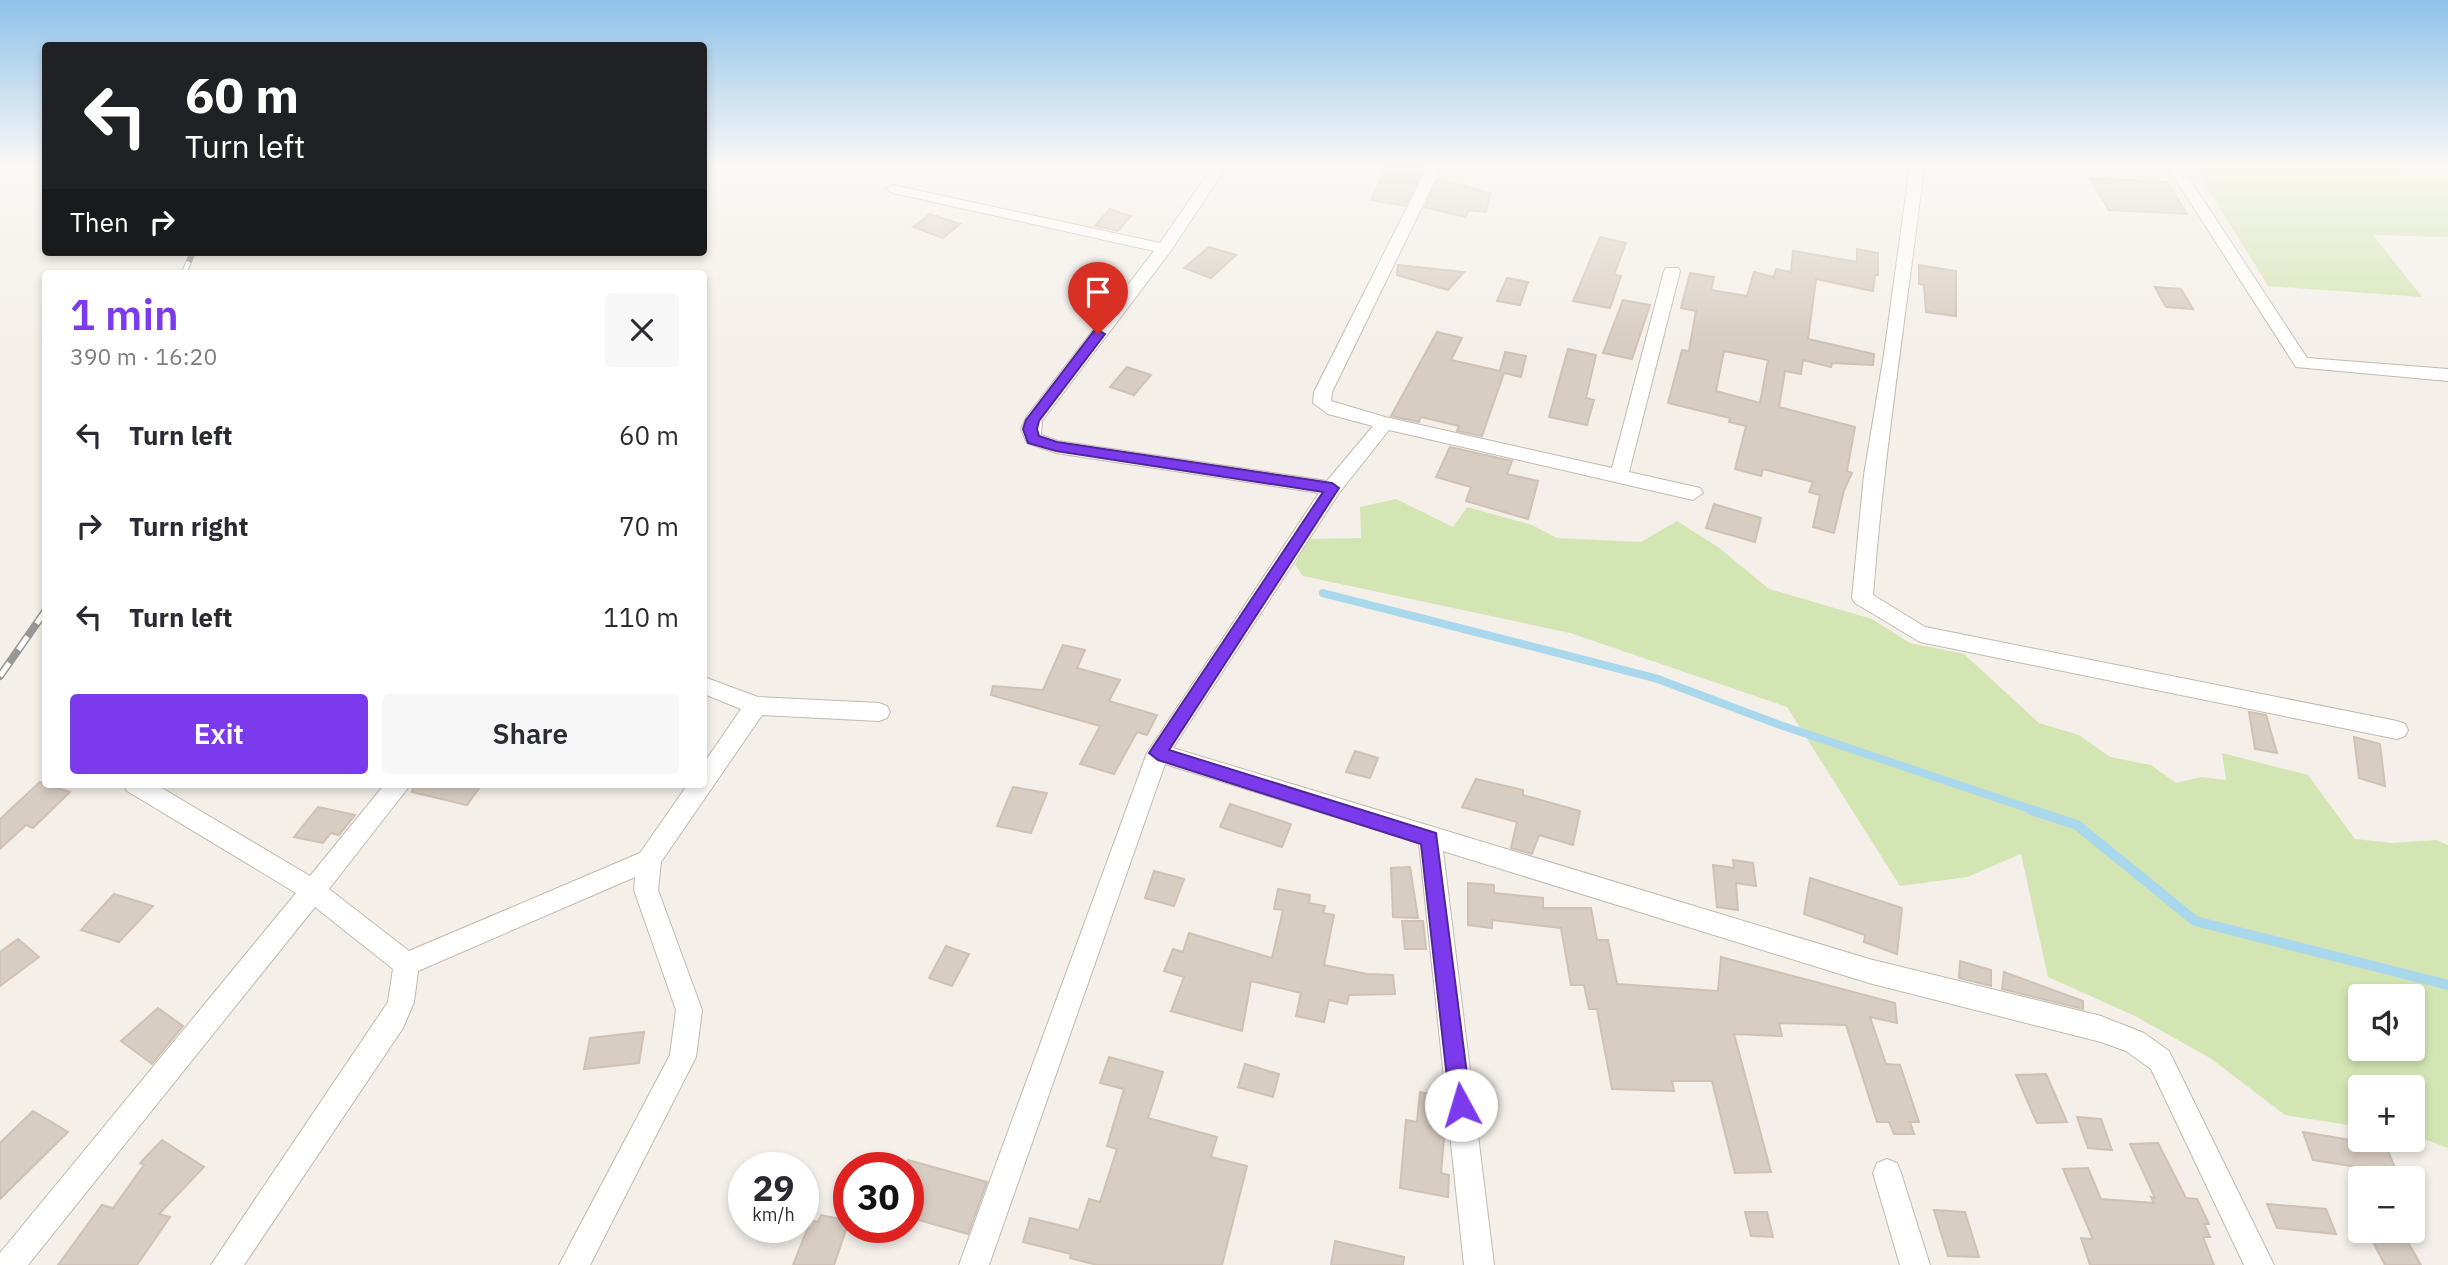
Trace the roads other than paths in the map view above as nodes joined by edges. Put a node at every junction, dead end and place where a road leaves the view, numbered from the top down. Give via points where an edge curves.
1 (1056, 225) edge
2 (1179, 225) edge
3 (1406, 225) edge
4 (1909, 225) edge
5 (2212, 225) edge
6 (1164, 249) junction
7 (1672, 271) dead end
8 (2448, 375) edge
9 (1385, 423) junction
10 (1619, 475) junction
11 (1332, 488) junction
12 (1693, 493) dead end
13 (707, 686) edge
14 (756, 706) junction
15 (879, 712) dead end
16 (2397, 730) dead end
17 (1158, 753) junction
18 (707, 775) edge
19 (142, 788) edge
20 (396, 788) edge
21 (698, 788) edge
22 (1430, 839) junction
23 (649, 860) junction
24 (312, 890) junction
25 (406, 964) junction
26 (1887, 1173) dead end
27 (9, 1265) edge
28 (226, 1265) edge
29 (574, 1265) edge
30 (974, 1265) edge
31 (1479, 1265) edge
32 (1915, 1265) edge
33 (2259, 1265) edge

1 - 6 street
2 - 6 street
3 - 9 street via 1321,398 1328,408
4 - 16 street via 1873,475 1862,598 1920,634
5 - 8 street via 2302,363
6 - 11 street via 1033,420 1033,439 1056,447
7 - 10 street
9 - 10 street
9 - 11 street
10 - 12 street
11 - 17 street
13 - 14 street
14 - 15 street
14 - 18 street
17 - 22 street
17 - 30 street
19 - 24 street
20 - 24 street
21 - 23 street
22 - 31 street
22 - 33 street via 1869,971 2101,1029 2135,1042 2160,1060 2171,1079
23 - 25 street
23 - 29 street via 646,890 689,1010 683,1057
24 - 25 street
24 - 27 street
25 - 28 street via 394,1019
26 - 32 street

